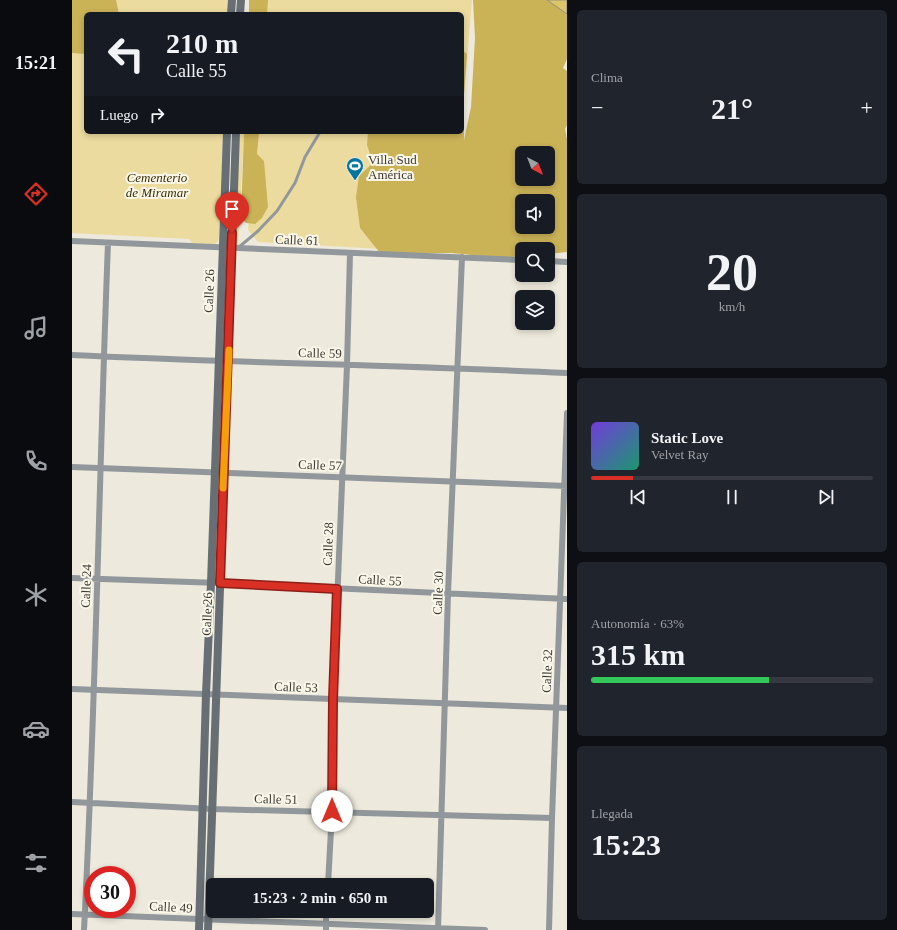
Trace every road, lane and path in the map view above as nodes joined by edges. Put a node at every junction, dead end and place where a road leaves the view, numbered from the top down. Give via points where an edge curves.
1 (232, 0) edge
2 (241, 0) edge
3 (231, 12) edge
4 (240, 12) edge
5 (227, 134) edge
6 (236, 134) edge
7 (319, 134) edge
8 (72, 241) edge
9 (108, 243) junction
10 (222, 247) junction
11 (234, 248) junction
12 (350, 253) junction
13 (462, 257) junction
14 (515, 260) edge
15 (555, 261) edge
16 (567, 262) edge
17 (72, 355) edge
18 (103, 356) junction
19 (219, 361) junction
20 (228, 362) junction
21 (347, 365) junction
22 (458, 368) junction
23 (567, 373) edge
24 (567, 413) edge
25 (72, 467) edge
26 (100, 468) junction
27 (219, 472) junction
28 (342, 477) junction
29 (454, 482) junction
30 (566, 486) edge
31 (72, 578) edge
32 (97, 579) junction
33 (211, 583) junction
34 (220, 583) junction
35 (337, 589) junction
36 (448, 594) junction
37 (564, 599) edge
38 (72, 689) edge
39 (93, 690) junction
40 (206, 694) junction
41 (216, 695) junction
42 (333, 699) junction
43 (446, 703) junction
44 (557, 707) junction
45 (567, 708) edge
46 (72, 802) edge
47 (89, 802) junction
48 (202, 809) junction
49 (212, 809) junction
50 (332, 811) junction
51 (441, 815) junction
52 (552, 818) junction
53 (87, 866) edge
54 (328, 878) edge
55 (72, 914) edge
56 (84, 914) edge
57 (136, 916) edge
58 (85, 918) edge
59 (204, 919) junction
60 (326, 927) edge
61 (438, 929) edge
62 (84, 930) edge
63 (199, 930) edge
64 (208, 930) edge
65 (485, 930) edge
66 (549, 930) edge

1 - 3 main road
2 - 4 main road
5 - 10 main road, Calle 26
6 - 11 main road, Calle 26
7 - 11 lane via 305,157 295,182 277,210 258,232
8 - 9 street, Calle 61
9 - 10 street, Calle 61
9 - 18 street, Calle 24
10 - 11 street, Calle 61
10 - 19 main road, Calle 26
11 - 12 street, Calle 61
11 - 20 main road, Calle 26
12 - 13 street, Calle 61
12 - 21 street, Calle 28
13 - 14 street, Calle 61
13 - 22 street, Calle 30
15 - 16 street
17 - 18 street, Calle 59
18 - 19 street, Calle 59
18 - 26 street, Calle 24
19 - 20 street, Calle 59
19 - 27 main road, Calle 26
20 - 21 street, Calle 59
20 - 27 main road, Calle 26
21 - 22 street, Calle 59
21 - 28 street, Calle 28
22 - 23 street, Calle 59
22 - 29 street, Calle 30
24 - 30 street, Calle 32
25 - 26 street, Calle 57
26 - 27 street, Calle 57
26 - 32 street, Calle 24
27 - 28 street, Calle 57
27 - 33 main road, Calle 26
27 - 34 main road, Calle 26
28 - 29 street, Calle 57
28 - 35 street, Calle 28
29 - 30 street, Calle 57
29 - 36 street, Calle 30
30 - 37 street, Calle 32
31 - 32 street, Calle 55
32 - 33 street, Calle 55
32 - 39 street, Calle 24
33 - 34 street, Calle 55
33 - 40 main road, Calle 26
34 - 35 street, Calle 55
34 - 41 main road, Calle 26
35 - 36 street, Calle 55
35 - 42 street, Calle 28
36 - 37 street, Calle 55
36 - 43 street, Calle 30
37 - 44 street, Calle 32
38 - 39 street, Calle 53
39 - 40 street, Calle 53
39 - 47 street, Calle 24
40 - 41 street, Calle 53
40 - 48 main road, Calle 26
41 - 42 street, Calle 53
41 - 49 main road, Calle 26
42 - 43 street, Calle 53
42 - 50 street, Calle 28
43 - 44 street, Calle 53
43 - 51 street, Calle 30
44 - 45 street, Calle 53
44 - 52 street, Calle 32
46 - 47 street, Calle 51
47 - 48 street, Calle 51
47 - 53 street, Calle 24
48 - 49 street, Calle 51
48 - 59 main road, Calle 26
49 - 50 street, Calle 51
49 - 59 main road, Calle 26
50 - 51 street, Calle 51
50 - 54 street, Calle 28
51 - 52 street, Calle 51
51 - 61 street, Calle 30
52 - 66 street, Calle 32
55 - 56 street, Calle 49
57 - 59 street, Calle 49
58 - 62 street, Calle 24
59 - 60 street, Calle 49
59 - 63 main road, Calle 26
59 - 64 main road, Calle 26
60 - 61 street, Calle 49
61 - 65 street, Calle 49

